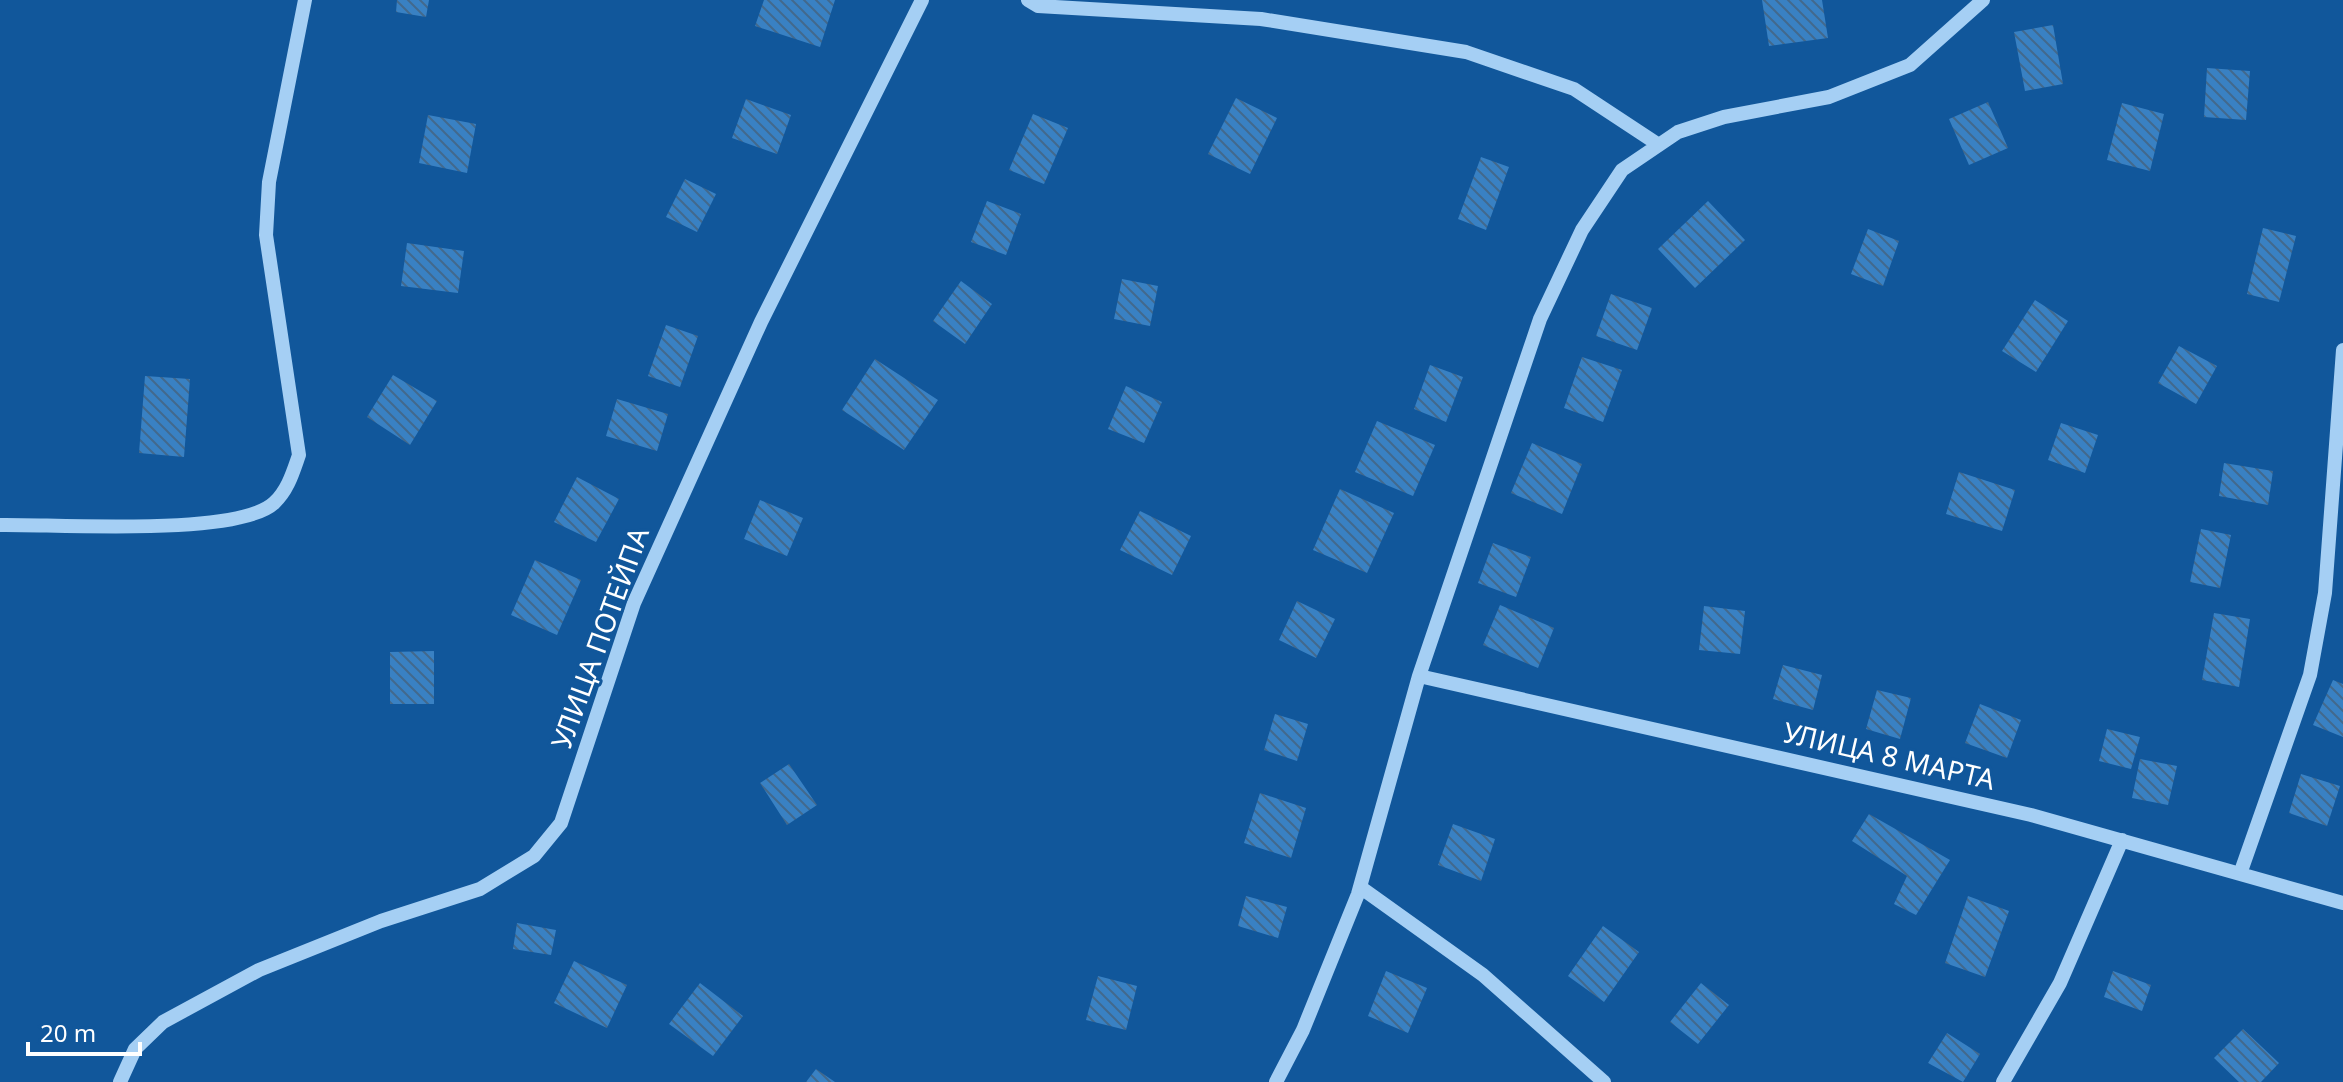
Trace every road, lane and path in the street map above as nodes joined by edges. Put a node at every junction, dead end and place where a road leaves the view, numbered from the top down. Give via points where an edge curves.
1 (305, 0) edge
2 (922, 0) edge
3 (1028, 0) edge
4 (1983, 0) edge
5 (1659, 145) junction
6 (2343, 350) edge
7 (0, 525) edge
8 (1419, 676) junction
9 (2122, 840) junction
10 (2240, 874) junction
11 (1360, 887) junction
12 (2343, 903) edge
13 (120, 1082) edge
14 (1276, 1082) edge
15 (1604, 1082) edge
16 (2003, 1082) edge

1 - 7 street via 269,182 266,235 299,455 291,481 273,504 249,516 208,524
2 - 13 street, УЛИЦА ПОТЕЙПА via 761,322 634,603 561,823 534,856 480,889 381,921 259,970 163,1022 135,1049
3 - 5 street via 1038,6 1261,19 1466,52 1574,89
4 - 5 street via 1910,65 1829,97 1724,117 1678,132
5 - 8 street via 1622,170 1582,230 1540,319
6 - 10 street via 2325,593 2310,675
8 - 9 street, УЛИЦА 8 МАРТА
8 - 11 street
9 - 10 street, УЛИЦА 8 МАРТА
9 - 16 street via 2060,983
10 - 12 street, УЛИЦА 8 МАРТА
11 - 14 street via 1303,1030
11 - 15 street via 1483,975

